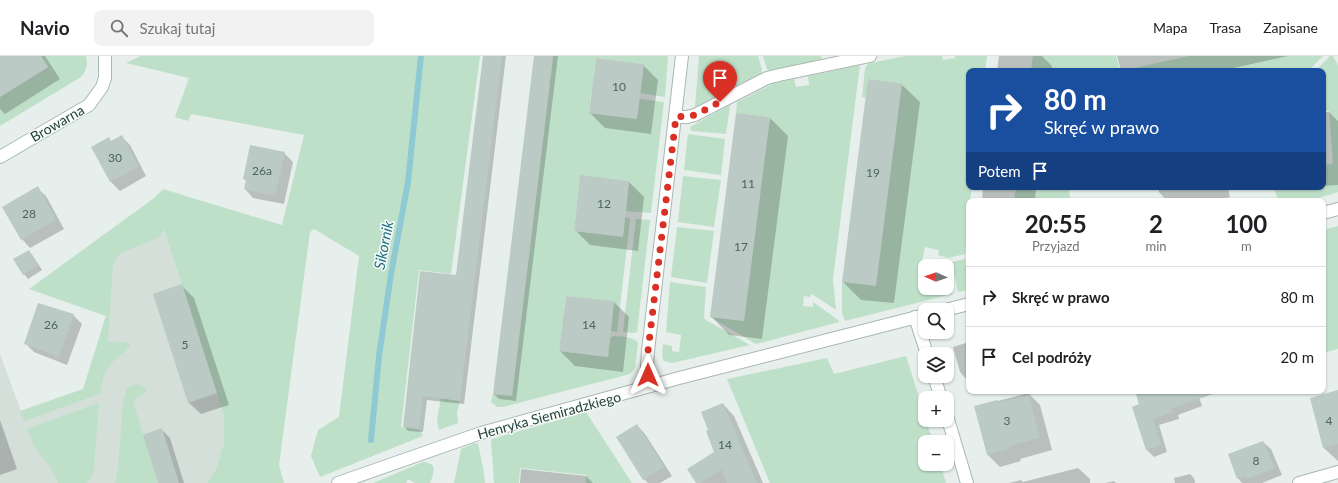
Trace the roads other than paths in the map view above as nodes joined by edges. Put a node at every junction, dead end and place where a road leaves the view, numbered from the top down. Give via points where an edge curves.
1 (105, 56) edge
2 (682, 56) edge
3 (870, 56) edge
4 (676, 117) junction
5 (0, 157) edge
6 (1338, 209) edge
7 (1326, 212) edge
8 (966, 305) edge
9 (954, 308) edge
10 (918, 317) edge
11 (650, 386) junction
12 (950, 427) edge
13 (1338, 472) edge
14 (338, 483) edge
15 (968, 483) edge
16 (1299, 483) edge

1 - 5 street, Browarna via 105,78 102,87 89,105
2 - 4 street
3 - 4 street via 767,78 695,115
4 - 11 street via 648,351
6 - 7 street
8 - 9 street
10 - 11 street, Henryka Siemiradzkiego
11 - 14 street, Henryka Siemiradzkiego via 481,433
12 - 15 street
13 - 16 street

